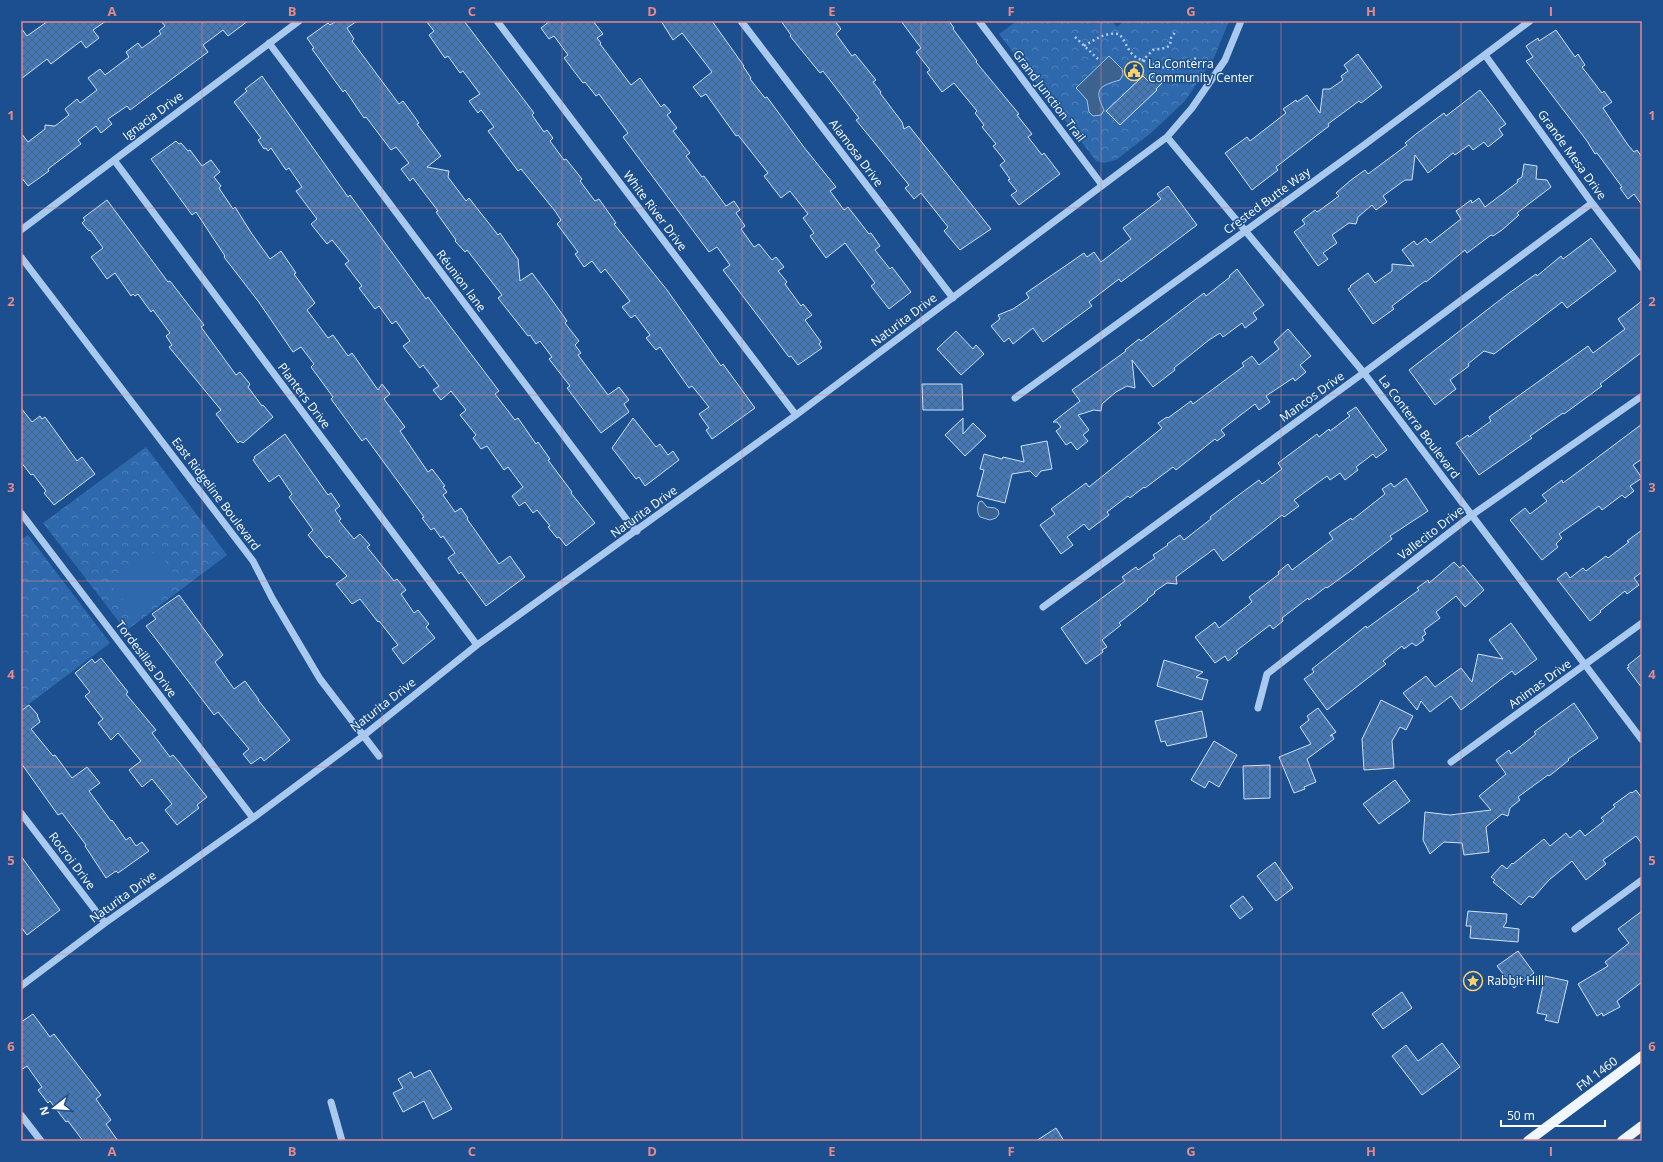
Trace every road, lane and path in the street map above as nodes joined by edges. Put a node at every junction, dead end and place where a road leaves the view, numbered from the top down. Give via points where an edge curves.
1 (299, 21) edge
2 (497, 21) edge
3 (741, 21) edge
4 (979, 21) edge
5 (1240, 21) edge
6 (1530, 21) edge
7 (1176, 30) dead end
8 (1075, 37) dead end
9 (269, 43) junction
10 (1084, 46) junction
11 (1485, 54) junction
12 (1098, 59) dead end
13 (1142, 60) junction
14 (1204, 64) dead end
15 (1167, 138) junction
16 (114, 160) junction
17 (1102, 185) junction
18 (1592, 203) junction
19 (21, 230) edge
20 (1244, 231) junction
21 (21, 257) edge
22 (1642, 268) edge
23 (953, 298) junction
24 (1364, 373) junction
25 (1642, 396) edge
26 (1015, 398) dead end
27 (796, 415) junction
28 (21, 513) edge
29 (1472, 515) junction
30 (637, 531) junction
31 (1043, 607) dead end
32 (1642, 623) edge
33 (477, 645) junction
34 (1586, 664) junction
35 (1258, 708) dead end
36 (363, 736) junction
37 (1642, 740) edge
38 (379, 756) dead end
39 (1451, 762) dead end
40 (21, 813) edge
41 (253, 818) junction
42 (1642, 880) edge
43 (105, 923) junction
44 (1575, 929) dead end
45 (21, 986) edge
46 (1642, 1056) edge
47 (331, 1102) dead end
48 (21, 1115) edge
49 (1642, 1126) edge
50 (41, 1141) edge
51 (342, 1141) edge
52 (1528, 1141) edge
53 (1622, 1141) edge

1 - 9 street, Ignacia Drive
2 - 27 street, White River Drive
3 - 23 street, Alamosa Drive
4 - 17 street, Grand Junction Trail
5 - 15 street, Naturita Drive via 1225,60 1192,108
6 - 11 street, Crested Butte Way
7 - 13 path via 1170,45 1152,50
8 - 10 path
9 - 16 street, Ignacia Drive
9 - 30 street, Réunion lane
10 - 12 path
10 - 13 path via 1100,36 1119,34 1133,55
11 - 18 street, Grande Mesa Drive
11 - 20 street, Crested Butte Way
13 - 14 path via 1169,69 1176,69 1194,58
15 - 17 street, Naturita Drive
15 - 20 street, La Conterra Boulevard
16 - 19 street, Ignacia Drive
16 - 33 street, Planters Drive
17 - 23 street, Naturita Drive
18 - 22 street, Grande Mesa Drive
18 - 24 street, Mancos Drive
20 - 24 street, La Conterra Boulevard
20 - 26 street, Crested Butte Way
21 - 36 street, East Ridgeline Boulevard via 253,561 320,679
23 - 27 street, Naturita Drive
24 - 29 street, La Conterra Boulevard
24 - 31 street, Mancos Drive
25 - 29 street, Vallecito Drive
27 - 30 street, Naturita Drive
28 - 41 street, Tordesillas Drive
29 - 34 street, La Conterra Boulevard
29 - 35 street, Vallecito Drive via 1267,674
30 - 33 street, Naturita Drive
32 - 34 street, Animas Drive
33 - 36 street, Naturita Drive
34 - 37 street, La Conterra Boulevard
34 - 39 street, Animas Drive
36 - 38 street, East Ridgeline Boulevard
36 - 41 street, Naturita Drive
40 - 43 street, Rocroi Drive
41 - 43 street, Naturita Drive
42 - 44 street
43 - 45 street, Naturita Drive
46 - 52 main road, FM 1460 / FM 1460
47 - 51 street
48 - 50 street
49 - 53 main road

